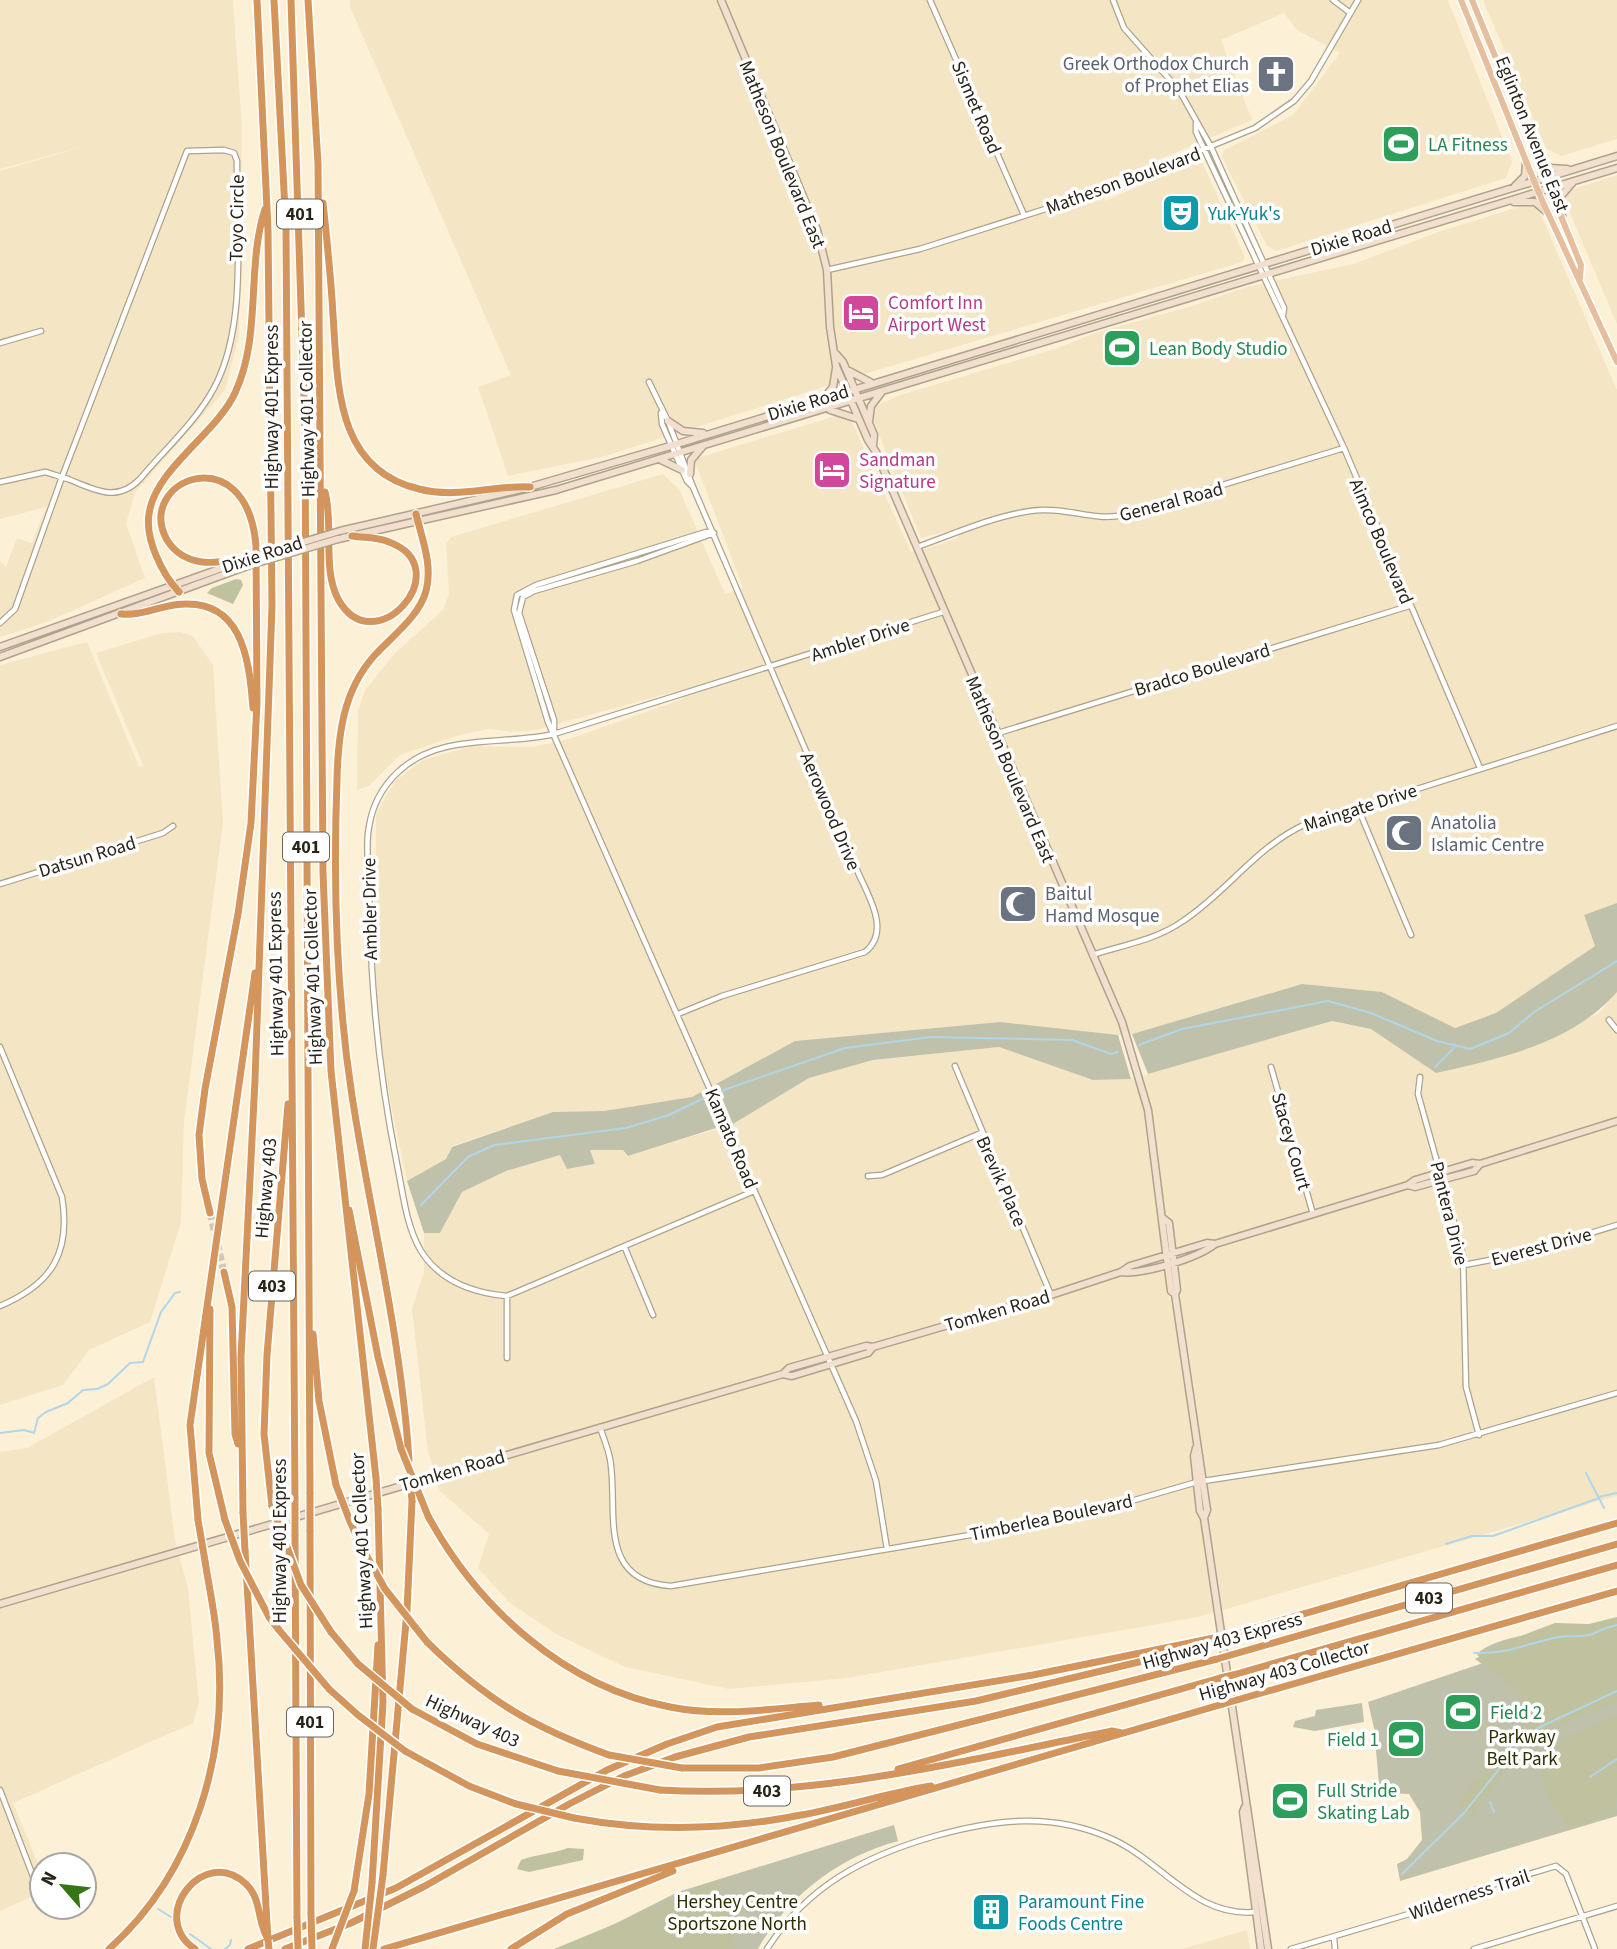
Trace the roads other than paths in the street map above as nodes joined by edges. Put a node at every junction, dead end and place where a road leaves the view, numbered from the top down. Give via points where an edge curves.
1 (257, 0) edge
2 (274, 0) edge
3 (291, 0) edge
4 (308, 0) edge
5 (720, 0) edge
6 (930, 0) edge
7 (1113, 0) edge
8 (1333, 0) edge
9 (1358, 0) edge
10 (1461, 0) edge
11 (1472, 0) edge
12 (1349, 12) junction
13 (1196, 123) junction
14 (1211, 147) junction
15 (1204, 150) junction
16 (1524, 154) junction
17 (1536, 156) junction
18 (1617, 156) edge
19 (318, 164) junction
20 (1580, 168) junction
21 (1617, 168) edge
22 (1546, 179) junction
23 (1574, 181) junction
24 (1535, 182) junction
25 (1548, 188) junction
26 (1508, 190) junction
27 (1538, 191) junction
28 (1502, 203) junction
29 (266, 205) junction
30 (1452, 206) junction
31 (1549, 214) junction
32 (1024, 215) junction
33 (1456, 217) junction
34 (1563, 221) junction
35 (1345, 239) junction
36 (1349, 250) junction
37 (1262, 265) junction
38 (827, 270) junction
39 (1266, 275) junction
40 (1580, 278) junction
41 (41, 331) dead end
42 (0, 343) edge
43 (835, 354) junction
44 (1617, 362) edge
45 (836, 366) junction
46 (846, 369) junction
47 (649, 382) dead end
48 (872, 383) junction
49 (850, 390) junction
50 (883, 392) junction
51 (824, 398) junction
52 (859, 399) junction
53 (851, 401) junction
54 (828, 410) junction
55 (661, 412) junction
56 (859, 419) junction
57 (668, 421) junction
58 (869, 424) junction
59 (708, 433) junction
60 (873, 444) junction
61 (674, 445) junction
62 (704, 445) junction
63 (1344, 448) junction
64 (678, 453) junction
65 (656, 460) junction
66 (682, 470) junction
67 (690, 474) junction
68 (62, 477) junction
69 (0, 482) edge
70 (322, 485) junction
71 (530, 486) junction
72 (692, 486) junction
73 (417, 518) junction
74 (714, 533) junction
75 (352, 536) junction
76 (915, 547) junction
77 (250, 561) junction
78 (172, 584) junction
79 (179, 592) junction
80 (1409, 606) junction
81 (943, 612) junction
82 (121, 614) junction
83 (0, 623) edge
84 (0, 646) edge
85 (0, 657) edge
86 (769, 667) junction
87 (1617, 726) edge
88 (554, 734) junction
89 (995, 734) junction
90 (255, 750) junction
91 (1480, 768) junction
92 (1358, 808) junction
93 (173, 826) dead end
94 (0, 884) edge
95 (1411, 935) dead end
96 (259, 948) junction
97 (1091, 956) junction
98 (678, 1014) junction
99 (1609, 1020) dead end
100 (1617, 1030) edge
101 (0, 1047) edge
102 (292, 1065) junction
103 (955, 1066) dead end
104 (1271, 1067) dead end
105 (1420, 1077) dead end
106 (1617, 1121) edge
107 (981, 1133) junction
108 (342, 1171) junction
109 (868, 1175) dead end
110 (1442, 1176) junction
111 (754, 1191) junction
112 (210, 1213) tunnel mouth
113 (1313, 1214) junction
114 (1617, 1225) edge
115 (1215, 1244) junction
116 (625, 1248) junction
117 (1169, 1254) junction
118 (1170, 1262) junction
119 (308, 1264) junction
120 (1464, 1265) junction
121 (224, 1272) tunnel mouth
122 (1121, 1272) junction
123 (211, 1277) junction
124 (1051, 1295) junction
125 (507, 1296) junction
126 (0, 1306) edge
127 (653, 1315) dead end
128 (507, 1357) dead end
129 (828, 1361) junction
130 (1617, 1393) edge
131 (600, 1427) junction
132 (1479, 1435) junction
133 (240, 1451) junction
134 (1200, 1482) junction
135 (1617, 1523) edge
136 (1617, 1544) edge
137 (887, 1549) junction
138 (1617, 1565) edge
139 (1617, 1591) edge
140 (381, 1592) junction
141 (0, 1604) edge
142 (1214, 1641) junction
143 (865, 1702) junction
144 (1124, 1733) junction
145 (833, 1757) joint
146 (874, 1776) junction
147 (960, 1781) junction
148 (0, 1790) edge
149 (1245, 1807) junction
150 (713, 1855) junction
151 (28, 1863) edge
152 (1617, 1906) edge
153 (1256, 1912) junction
154 (1583, 1916) junction
155 (264, 1921) junction
156 (1334, 1938) junction
157 (1291, 1948) edge
158 (109, 1949) edge
159 (195, 1949) edge
160 (248, 1949) edge
161 (269, 1949) edge
162 (285, 1949) edge
163 (298, 1949) edge
164 (312, 1949) edge
165 (331, 1949) edge
166 (365, 1949) edge
167 (373, 1949) edge
168 (384, 1949) edge
169 (511, 1949) edge
170 (767, 1949) edge
171 (1261, 1949) edge
172 (1268, 1949) edge
173 (1335, 1949) edge
174 (1474, 1949) edge
175 (1595, 1949) edge

1 - 29 highway, Highway 401 Collector / 401
2 - 102 highway, Highway 401 Express / 401 via 286,229
3 - 119 highway, Highway 401 Express / 401 via 305,429
4 - 19 highway, Highway 401 Collector / 401
5 - 38 main road, Matheson Boulevard East via 811,215
6 - 32 street, Sismet Road
7 - 13 street, Aimco Boulevard via 1124,28 1175,84
8 - 12 street
9 - 12 street, Matheson Boulevard
10 - 16 main road, Eglinton Avenue East
11 - 17 main road, Eglinton Avenue East
12 - 14 street, Matheson Boulevard via 1320,70 1294,102 1255,128
13 - 14 street, Aimco Boulevard
13 - 15 street, Aimco Boulevard
14 - 15 street, Matheson Boulevard
14 - 37 street, Aimco Boulevard
15 - 32 street, Matheson Boulevard via 1102,191
15 - 37 street, Aimco Boulevard
16 - 24 main road, Eglinton Avenue East
16 - 26 main road via 1525,176
17 - 20 main road via 1549,168
17 - 22 main road, Eglinton Avenue East
18 - 20 main road, Dixie Road
19 - 70 highway, Highway 401 Collector / 401
19 - 71 highway via 338,384 346,423 359,451 377,470 420,490 465,494
20 - 22 main road, Dixie Road
21 - 23 main road, Dixie Road
22 - 24 main road, Dixie Road
22 - 25 main road, Eglinton Avenue East
23 - 25 main road, Dixie Road
23 - 34 main road via 1560,198
24 - 26 main road, Dixie Road
24 - 27 main road, Eglinton Avenue East
25 - 27 main road, Dixie Road
25 - 34 main road, Eglinton Avenue East
26 - 30 main road, Dixie Road
27 - 28 main road, Dixie Road
27 - 31 main road, Eglinton Avenue East
28 - 31 main road via 1530,201
28 - 33 main road, Dixie Road
29 - 78 highway via 258,229 248,344 235,394 163,482 149,513 153,546
29 - 96 highway, Highway 401 Collector / 401 via 272,606
30 - 33 main road
30 - 35 main road, Dixie Road
31 - 40 main road, Eglinton Avenue East
32 - 38 street, Matheson Boulevard via 897,255
33 - 36 main road, Dixie Road
34 - 40 main road, Eglinton Avenue East via 1581,265
35 - 36 main road
35 - 37 main road, Dixie Road
36 - 39 main road, Dixie Road
37 - 39 street, Aimco Boulevard
37 - 48 main road, Dixie Road
38 - 43 main road, Matheson Boulevard East
39 - 50 main road, Dixie Road
39 - 63 street, Aimco Boulevard
40 - 44 main road, Eglinton Avenue East
41 - 42 street
43 - 45 main road, Matheson Boulevard East
43 - 46 main road, Matheson Boulevard East
45 - 49 main road, Matheson Boulevard East
45 - 51 main road via 833,387
46 - 48 main road
46 - 49 main road, Matheson Boulevard East
47 - 55 street, Aerowood Drive
48 - 49 main road, Dixie Road
49 - 51 main road, Dixie Road
49 - 52 main road, Matheson Boulevard East
49 - 53 main road, Matheson Boulevard East
50 - 52 main road, Dixie Road
50 - 58 main road via 871,406
51 - 59 main road, Dixie Road
52 - 53 main road, Dixie Road
52 - 58 main road, Matheson Boulevard East
53 - 54 main road, Dixie Road
53 - 56 main road, Matheson Boulevard East
54 - 56 main road
54 - 62 main road, Dixie Road
55 - 57 street, Aerowood Drive
55 - 61 street, Aerowood Drive
56 - 60 main road, Matheson Boulevard East
57 - 59 main road via 683,431
57 - 61 street, Aerowood Drive
58 - 60 main road, Matheson Boulevard East
59 - 61 main road, Dixie Road
60 - 76 main road, Matheson Boulevard East
61 - 64 street, Aerowood Drive
61 - 71 main road, Dixie Road
62 - 64 main road, Dixie Road
62 - 67 main road via 691,460
63 - 76 street, General Road via 1125,515 1101,519 1027,511
63 - 80 street, Aimco Boulevard
64 - 65 main road, Dixie Road
64 - 66 street, Aerowood Drive
64 - 67 street, Aerowood Drive
65 - 66 main road
65 - 73 main road, Dixie Road via 556,490
66 - 72 street, Aerowood Drive
67 - 72 street, Aerowood Drive
68 - 68 street, Toyo Circle via 187,150 230,150 237,161 235,322 214,389 131,489 110,495
68 - 69 street, Toyo Circle via 45,472
68 - 83 street, Toyo Circle via 15,609
70 - 75 highway via 337,597 361,618 389,618 404,608 412,595 415,577 411,562 388,541
70 - 108 highway, Highway 401 Collector / 401 via 323,873 331,1071
71 - 73 main road, Dixie Road
72 - 74 street, Aerowood Drive
73 - 75 main road, Dixie Road
73 - 77 main road, Dixie Road, bridge via 340,531
73 - 167 highway, bridge via 428,563 426,593 360,675 342,717 337,771 335,880 345,1043 398,1348 412,1501 407,1611
74 - 86 street, Aerowood Drive
74 - 88 street, Kamato Road via 523,597 519,614 554,720
75 - 77 main road, Dixie Road, bridge
76 - 81 main road, Matheson Boulevard East
77 - 78 main road, Dixie Road
77 - 79 main road, Dixie Road
77 - 90 highway via 207,562 178,552 162,524 171,494 188,480 214,478 235,491 251,518 257,559
78 - 79 highway
78 - 84 main road, Dixie Road
79 - 82 main road, Dixie Road
80 - 89 street, Bradco Boulevard
80 - 91 street, Aimco Boulevard
81 - 86 street, Ambler Drive
81 - 89 main road, Matheson Boulevard East
82 - 85 main road, Dixie Road
82 - 90 highway via 197,605 236,629 247,651
86 - 88 street, Ambler Drive
86 - 98 street, Aerowood Drive via 876,918 878,936 859,954
87 - 91 street, Maingate Drive
88 - 98 street, Kamato Road
88 - 125 street, Ambler Drive via 470,742 416,760 386,786 368,832 369,962 377,1056 409,1221 422,1251 441,1273 475,1291
89 - 97 main road, Matheson Boulevard East
90 - 112 highway via 244,880 201,1112 200,1158
91 - 92 street, Maingate Drive
92 - 95 street
92 - 97 street, Maingate Drive via 1283,836 1172,928
93 - 94 street, Datsun Road
96 - 123 highway
96 - 133 highway, Highway 401 Collector / 401
97 - 117 main road, Matheson Boulevard East via 1122,1022 1142,1081
98 - 111 street, Kamato Road
99 - 100 street
101 - 126 street via 61,1195 66,1221 64,1242 46,1277
102 - 146 highway, Highway 403 / 403, bridge via 264,1434 272,1506 301,1586 331,1632 358,1664 412,1709 477,1744 558,1771 660,1790 767,1791
102 - 163 highway, Highway 401 Express / 401, bridge
103 - 107 street, Brevik Place
104 - 113 street, Stacey Court
105 - 110 street, Pantera Drive via 1418,1094
106 - 110 main road, Tomken Road via 1480,1164 1474,1171
107 - 109 street via 882,1175
107 - 124 street, Brevik Place
108 - 140 highway, Highway 401 Collector / 401, bridge via 376,1478
108 - 143 highway, bridge via 401,1449 428,1516 455,1562 486,1600 548,1653 582,1675 671,1708 746,1711
110 - 113 main road, Tomken Road
110 - 120 street, Pantera Drive
111 - 116 street
111 - 129 street, Kamato Road
113 - 115 main road, Tomken Road
114 - 120 street, Everest Drive via 1522,1254
115 - 117 main road, Tomken Road
115 - 118 main road, Tomken Road
116 - 125 street
116 - 127 street
117 - 118 main road, Matheson Boulevard East
117 - 122 main road, Tomken Road
118 - 122 main road, Tomken Road
118 - 134 main road, Matheson Boulevard East
119 - 145 highway, Highway 403 / 403, bridge via 319,1401 336,1485 385,1589 427,1642 494,1700 534,1725 609,1755 682,1768 759,1768
119 - 164 highway, Highway 401 Express / 401, bridge
120 - 132 street, Pantera Drive via 1466,1387
121 - 133 highway via 232,1307 235,1434
122 - 124 main road, Tomken Road
123 - 147 highway, bridge via 209,1453 225,1520 244,1571 279,1630 329,1689 405,1751 469,1786 516,1804 630,1827 743,1825
123 - 158 highway, bridge via 190,1425 198,1520 218,1641 216,1740 206,1793 191,1835 163,1887 134,1926
124 - 129 main road, Tomken Road via 866,1346
125 - 128 street
129 - 131 main road, Tomken Road via 789,1368 783,1374
129 - 137 street, Kamato Road via 856,1421 876,1481
130 - 132 street, Timberlea Boulevard
131 - 137 street, Timberlea Boulevard via 610,1458 617,1548 630,1570 648,1582 671,1586
131 - 141 main road, Tomken Road
132 - 134 street, Timberlea Boulevard via 1377,1457
133 - 155 highway, Highway 401 Collector / 401, bridge
134 - 137 street, Timberlea Boulevard via 1069,1517
134 - 149 main road, Matheson Boulevard East via 1200,1511
135 - 142 highway, 403, bridge
136 - 145 highway, Highway 403 Express / 403, bridge via 1217,1659
138 - 146 highway, Highway 403 Express / 403, bridge
139 - 144 highway, Highway 403 Collector / 403, bridge
140 - 165 highway, bridge via 369,1794 354,1891
140 - 166 highway, Highway 401 Collector / 401, bridge via 383,1702
142 - 143 highway
142 - 162 highway via 1000,1696 749,1737 675,1756 571,1802 351,1923
143 - 160 highway via 717,1727 667,1744 607,1770 396,1888
144 - 146 highway via 1112,1731
144 - 147 highway, Highway 403 Collector / 403
147 - 150 highway
148 - 151 street
149 - 153 main road, Matheson Boulevard East
149 - 172 main road, Matheson Boulevard East
150 - 168 highway
150 - 169 highway via 598,1900
152 - 154 street
153 - 170 street via 1233,1912 1202,1902 1135,1852 1099,1833 1053,1822 999,1821 894,1848 852,1867 803,1903
153 - 171 main road, Matheson Boulevard East
154 - 156 street, Wilderness Trail via 1563,1869 1556,1866
154 - 174 street
154 - 175 street, Wilderness Trail
155 - 159 highway via 247,1884 228,1874 206,1874 192,1881 177,1904 179,1930
155 - 161 highway, Highway 401 Collector / 401, bridge
156 - 157 street, Wilderness Trail
156 - 173 street

